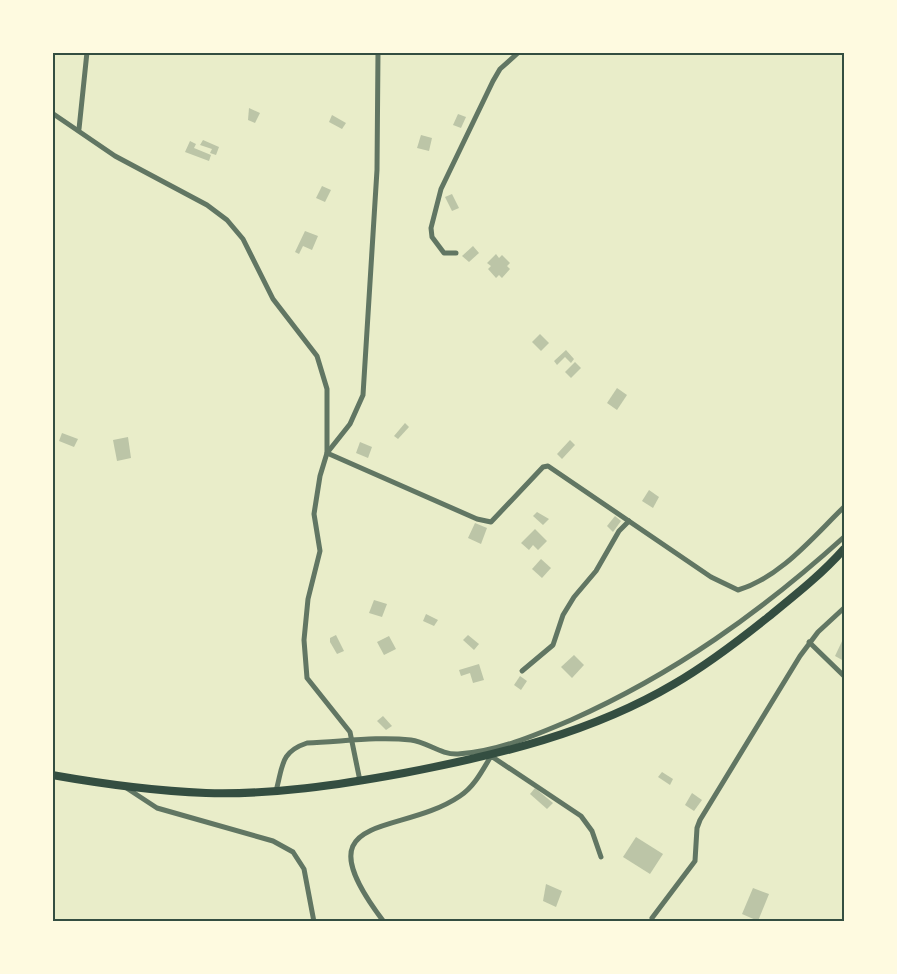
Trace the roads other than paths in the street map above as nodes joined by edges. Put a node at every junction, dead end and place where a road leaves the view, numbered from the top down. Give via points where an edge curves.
1 (87, 52) edge
2 (378, 52) edge
3 (519, 52) edge
4 (52, 113) edge
5 (79, 129) junction
6 (456, 253) dead end
7 (327, 453) junction
8 (844, 507) edge
9 (629, 521) junction
10 (844, 537) edge
11 (844, 549) edge
12 (844, 608) edge
13 (809, 642) junction
14 (522, 671) dead end
15 (844, 676) edge
16 (353, 741) junction
17 (490, 756) junction
18 (52, 775) edge
19 (360, 781) junction
20 (123, 785) junction
21 (276, 791) junction
22 (601, 856) dead end
23 (652, 918) dead end
24 (314, 921) edge
25 (384, 921) edge

1 - 5 street
2 - 7 street via 377,170 363,395 350,424
3 - 6 street via 493,81 441,189 430,228 432,237 444,253
4 - 5 street
5 - 7 street via 115,156 207,205 243,239 273,299 317,356 327,389
7 - 9 street via 491,522 548,466
7 - 16 street via 314,514 320,551 305,619 305,670
8 - 9 street via 776,570 738,590 711,577
9 - 14 street via 574,597 553,645
10 - 16 street via 717,641 618,699 558,725 491,748 456,754 410,740
11 - 17 main road via 740,640 673,685 568,734
12 - 13 street
13 - 15 street
13 - 23 street via 700,820 695,861
16 - 19 street
16 - 21 street via 307,743 292,748 286,754
17 - 19 main road
17 - 22 street via 581,816 592,831
17 - 25 street via 462,795 441,806 370,829 354,841 353,866 364,892
18 - 20 main road
19 - 21 main road
20 - 21 main road via 206,793
20 - 24 street via 157,808 273,841 293,852 304,869

